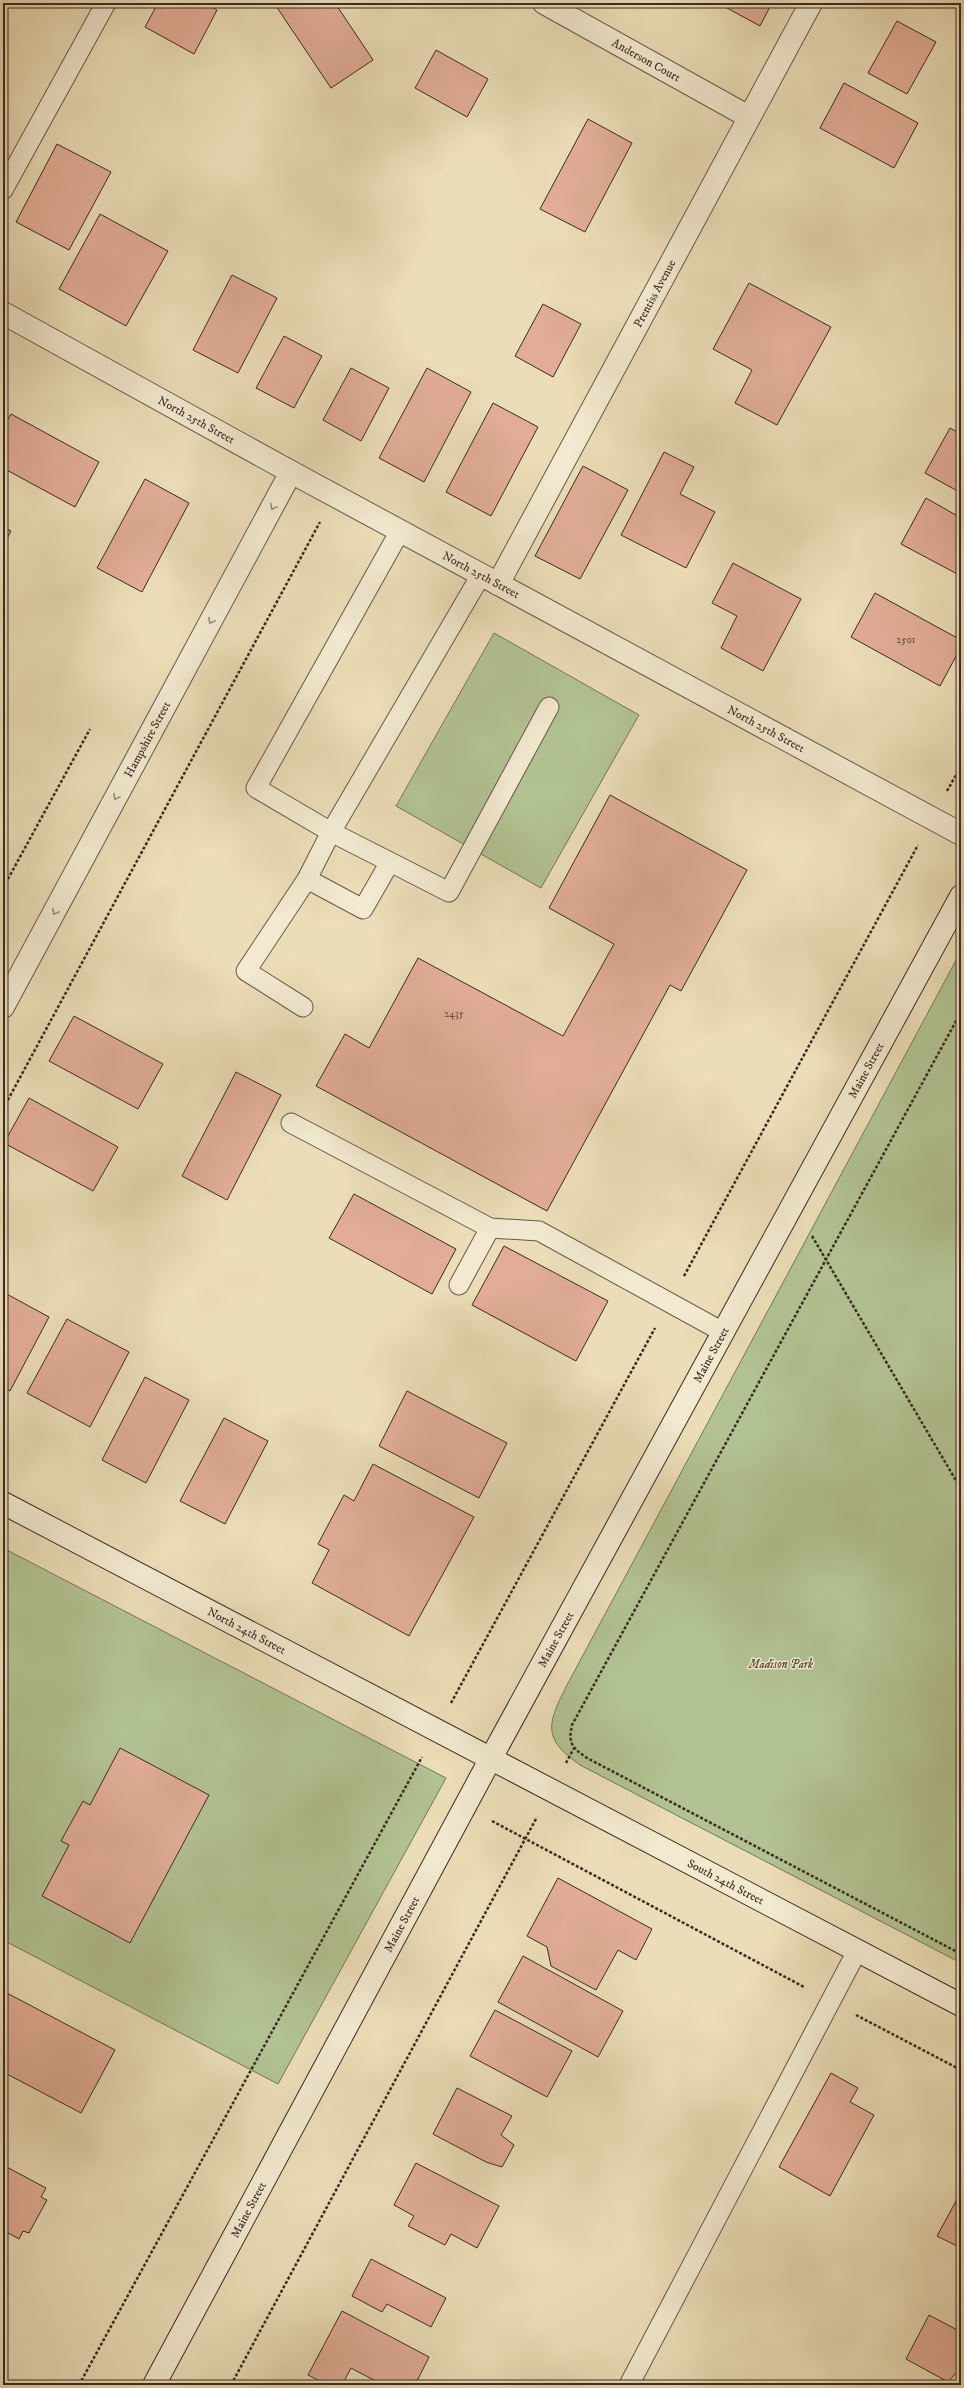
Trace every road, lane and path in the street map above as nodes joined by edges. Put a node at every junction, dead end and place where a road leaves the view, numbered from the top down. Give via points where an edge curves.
1 (106, 3) edge
2 (544, 3) edge
3 (810, 3) edge
4 (749, 117) junction
5 (3, 190) edge
6 (3, 313) edge
7 (292, 472) junction
8 (335, 495) junction
9 (400, 531) junction
10 (489, 579) junction
11 (549, 707) dead end
12 (90, 729) dead end
13 (961, 766) edge
14 (932, 818) junction
15 (331, 832) junction
16 (961, 834) edge
17 (390, 862) junction
18 (307, 879) junction
19 (3, 888) edge
20 (961, 896) edge
21 (3, 1007) edge
22 (303, 1007) dead end
23 (961, 1012) edge
24 (3, 1109) edge
25 (291, 1123) dead end
26 (793, 1205) junction
27 (490, 1228) junction
28 (826, 1259) junction
29 (459, 1285) dead end
30 (669, 1302) junction
31 (724, 1332) junction
32 (961, 1488) edge
33 (3, 1503) edge
34 (437, 1730) junction
35 (574, 1748) junction
36 (491, 1758) junction
37 (551, 1790) junction
38 (466, 1807) junction
39 (525, 1839) junction
40 (857, 1951) junction
41 (961, 1954) edge
42 (831, 2001) junction
43 (961, 2005) edge
44 (961, 2070) edge
45 (80, 2385) edge
46 (154, 2385) edge
47 (231, 2385) edge
48 (629, 2385) edge

1 - 5 lane
2 - 4 street, Anderson Court
3 - 4 street, Prentiss Avenue
4 - 10 street, Prentiss Avenue
6 - 7 street, North 25th Street
7 - 8 street, North 25th Street
7 -> 21 street, Hampshire Street
8 - 9 street, North 25th Street
8 - 24 path
9 - 10 street, North 25th Street
9 - 15 lane via 256,788
10 - 14 street, North 25th Street
10 - 15 lane
11 - 17 lane via 449,892
12 - 19 path
13 - 14 path
14 - 16 street, North 25th Street
14 - 30 path
15 - 17 lane
15 - 18 lane
17 - 18 lane via 363,909
18 - 22 lane via 246,971
20 - 26 street, Maine Street
23 - 28 path
25 - 27 lane
26 - 28 path
26 - 31 street, Maine Street
27 - 29 lane
27 - 30 lane via 539,1231
28 - 32 path
28 - 35 path via 572,1725 569,1738
30 - 31 lane
30 - 34 path
31 - 36 street, Maine Street
33 - 34 street, North 24th Street
34 - 36 street, North 24th Street
34 - 45 path
35 - 37 path
35 - 41 path via 587,1758
36 - 37 street, South 24th Street
36 - 38 street, Maine Street
37 - 39 path
37 - 40 street, South 24th Street
38 - 39 path
38 - 46 street, Maine Street
39 - 42 path
39 - 47 path
40 - 42 lane
40 - 43 street, South 24th Street
42 - 44 path
42 - 48 lane

